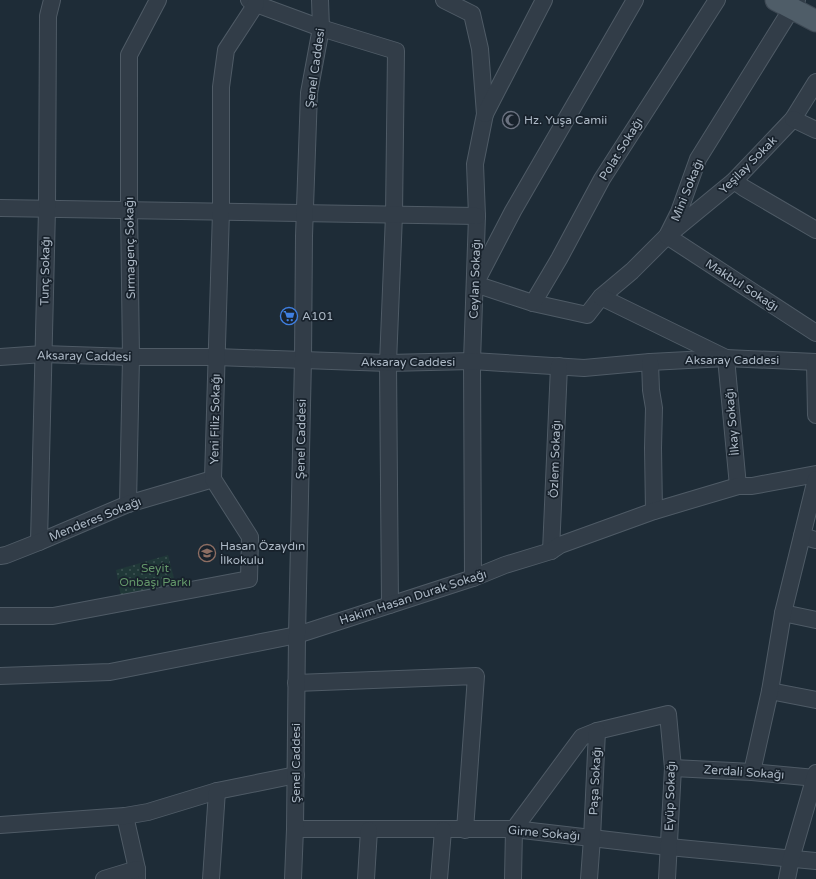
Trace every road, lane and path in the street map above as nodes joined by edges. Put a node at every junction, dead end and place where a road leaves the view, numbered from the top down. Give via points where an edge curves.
1 (52, 0) edge
2 (158, 0) edge
3 (320, 0) edge
4 (444, 0) edge
5 (544, 0) edge
6 (634, 0) edge
7 (717, 0) edge
8 (253, 2) edge
9 (788, 3) edge
10 (816, 21) edge
11 (322, 28) junction
12 (816, 82) edge
13 (485, 114) junction
14 (793, 118) junction
15 (816, 130) edge
16 (734, 181) junction
17 (0, 208) edge
18 (47, 209) junction
19 (129, 210) junction
20 (221, 212) junction
21 (305, 213) junction
22 (394, 215) junction
23 (477, 216) junction
24 (816, 230) edge
25 (667, 236) junction
26 (475, 284) junction
27 (601, 297) junction
28 (533, 303) junction
29 (816, 333) edge
30 (44, 354) junction
31 (0, 357) edge
32 (131, 357) junction
33 (216, 357) junction
34 (726, 358) junction
35 (303, 359) junction
36 (472, 362) junction
37 (650, 362) junction
38 (815, 362) edge
39 (388, 363) junction
40 (558, 366) junction
41 (816, 415) edge
42 (816, 474) edge
43 (213, 479) junction
44 (816, 479) edge
45 (738, 486) junction
46 (128, 504) junction
47 (654, 511) junction
48 (809, 538) edge
49 (39, 542) junction
50 (551, 551) junction
51 (0, 556) edge
52 (473, 578) junction
53 (390, 605) junction
54 (783, 613) junction
55 (0, 616) edge
56 (816, 620) edge
57 (297, 635) junction
58 (0, 676) edge
59 (296, 683) junction
60 (770, 691) junction
61 (816, 700) edge
62 (597, 731) junction
63 (673, 768) junction
64 (752, 772) junction
65 (296, 775) junction
66 (815, 776) edge
67 (217, 791) junction
68 (125, 816) junction
69 (0, 825) edge
70 (295, 829) junction
71 (514, 829) junction
72 (369, 830) junction
73 (442, 830) junction
74 (465, 830) junction
75 (592, 838) junction
76 (668, 847) junction
77 (791, 860) junction
78 (816, 861) edge
79 (137, 874) edge
80 (104, 879) edge
81 (211, 879) edge
82 (293, 879) edge
83 (366, 879) edge
84 (439, 879) edge
85 (513, 879) edge
86 (589, 879) edge
87 (667, 879) edge
88 (787, 879) edge

1 - 18 street, Tunç Sokağı via 48,16
2 - 19 street, Sırmagenç Sokağı via 129,55
3 - 11 street, Şenel Caddesi
4 - 13 street, Ceylan Sokağı via 472,14 480,49
5 - 13 street
6 - 26 street via 513,211
7 - 28 street, Polat Sokağı via 602,179
8 - 11 street
8 - 20 street, Yeni Filiz Sokağı via 226,50 221,86
9 - 10 main road
9 - 25 street, Mini Sokağı via 698,159 679,212
11 - 21 street, Şenel Caddesi via 309,93
11 - 22 street via 396,51
12 - 14 street, Yeşilay Sokak
13 - 23 street, Ceylan Sokağı via 475,164
14 - 15 street
14 - 16 street, Yeşilay Sokak
16 - 24 street
16 - 25 street, Yeşilay Sokak
17 - 18 street
18 - 19 street
18 - 30 street, Tunç Sokağı
19 - 20 street
19 - 32 street, Sırmagenç Sokağı
20 - 21 street
20 - 33 street, Yeni Filiz Sokağı
21 - 22 street
21 - 35 street, Şenel Caddesi
22 - 23 street
22 - 39 street
23 - 26 street, Ceylan Sokağı
25 - 27 street, Mini Sokağı
25 - 29 street, Makbul Sokağı
26 - 28 street
26 - 36 street, Ceylan Sokağı
27 - 28 street, Mini Sokağı via 587,315
27 - 34 street
30 - 31 street, Aksaray Caddesi
30 - 32 street, Aksaray Caddesi
30 - 49 street, Tunç Sokağı
32 - 33 street, Aksaray Caddesi
32 - 46 street, Sırmagenç Sokağı
33 - 35 street, Aksaray Caddesi
33 - 43 street, Yeni Filiz Sokağı
34 - 37 street, Aksaray Caddesi
34 - 38 street, Aksaray Caddesi
34 - 45 street, İlkay Sokağı
35 - 39 street, Aksaray Caddesi
35 - 57 street, Şenel Caddesi
36 - 39 street, Aksaray Caddesi
36 - 40 street, Aksaray Caddesi
36 - 52 street, Ceylan Sokağı
37 - 40 street, Aksaray Caddesi via 584,368
37 - 47 street via 654,408
38 - 41 street
39 - 53 street
40 - 50 street, Özlem Sokağı
42 - 45 street, Hakim Hasan Durak Sokağı via 752,486
43 - 46 street, Menderes Sokağı
43 - 55 street, Yeni Filiz Sokağı via 250,537 249,579 53,616
44 - 48 street
45 - 47 street, Hakim Hasan Durak Sokağı
46 - 49 street, Menderes Sokağı
47 - 50 street, Hakim Hasan Durak Sokağı via 560,545
48 - 54 street
49 - 51 street, Menderes Sokağı
50 - 52 street, Hakim Hasan Durak Sokağı
52 - 53 street, Hakim Hasan Durak Sokağı
53 - 57 street, Hakim Hasan Durak Sokağı
54 - 56 street
54 - 60 street
57 - 58 street, Hakim Hasan Durak Sokağı via 110,672
57 - 59 street, Şenel Caddesi
59 - 65 street, Şenel Caddesi
59 - 74 street via 476,676
60 - 61 street
60 - 64 street
62 - 63 street, Eyüp Sokağı via 668,714
62 - 71 street via 582,737
62 - 75 street, Paşa Sokağı
63 - 64 street, Zerdali Sokağı
63 - 76 street, Eyüp Sokağı
64 - 66 street, Zerdali Sokağı
65 - 67 street
65 - 70 street, Şenel Caddesi
66 - 77 street
67 - 68 street via 148,812
67 - 81 street
68 - 69 street
68 - 79 street
70 - 72 street, Girne Sokağı
70 - 82 street, Şenel Caddesi
71 - 74 street, Girne Sokağı
71 - 75 street, Girne Sokağı
71 - 85 street
72 - 73 street, Girne Sokağı
72 - 83 street
73 - 74 street, Girne Sokağı
73 - 84 street
75 - 76 street, Girne Sokağı
75 - 86 street, Paşa Sokağı
76 - 77 street, Girne Sokağı
76 - 87 street, Eyüp Sokağı
77 - 78 street, Girne Sokağı
77 - 88 street
79 - 80 street

